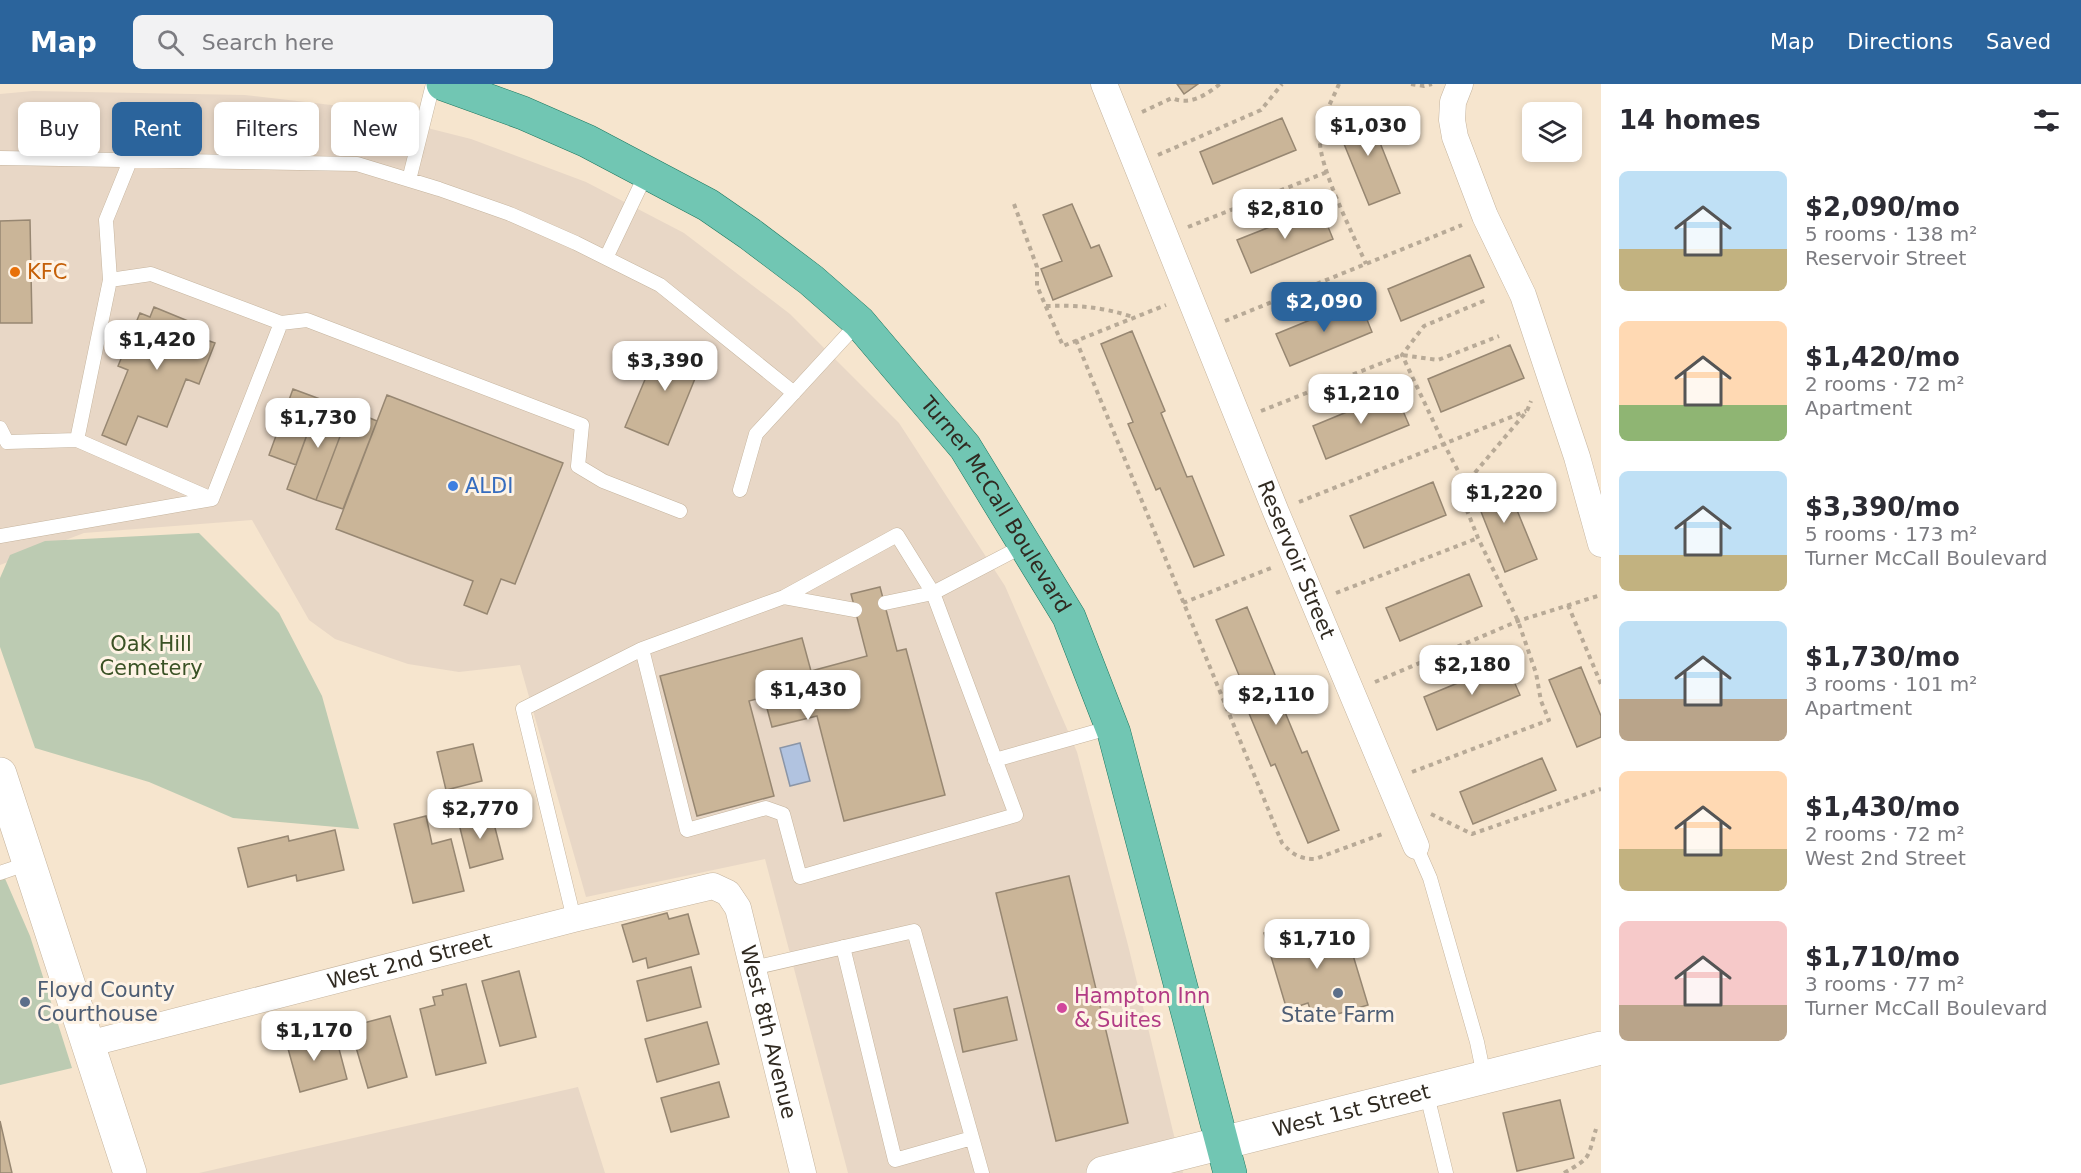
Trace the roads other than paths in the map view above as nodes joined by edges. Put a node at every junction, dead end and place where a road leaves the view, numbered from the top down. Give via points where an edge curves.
1 (434, 84) edge
2 (443, 84) edge
3 (1104, 84) edge
4 (1460, 84) edge
5 (0, 158) edge
6 (130, 160) junction
7 (647, 171) junction
8 (409, 180) junction
9 (606, 258) junction
10 (110, 280) junction
11 (859, 322) junction
12 (281, 323) junction
13 (794, 393) junction
14 (0, 428) edge
15 (77, 440) junction
16 (740, 490) dead end
17 (212, 499) junction
18 (680, 511) dead end
19 (0, 536) edge
20 (1601, 544) edge
21 (1025, 545) junction
22 (933, 593) junction
23 (784, 597) junction
24 (885, 603) dead end
25 (855, 610) dead end
26 (642, 649) junction
27 (1112, 727) junction
28 (995, 760) junction
29 (0, 774) edge
30 (1411, 835) joint
31 (15, 868) edge
32 (728, 893) joint
33 (574, 919) junction
34 (843, 947) junction
35 (753, 968) junction
36 (88, 1044) junction
37 (1601, 1048) edge
38 (1484, 1076) junction
39 (1426, 1091) junction
40 (972, 1138) junction
41 (1226, 1158) edge
42 (130, 1173) edge
43 (803, 1173) edge
44 (982, 1173) edge
45 (1103, 1173) edge
46 (1446, 1173) edge

1 - 8 lane
2 - 7 main road, Turner McCall Boulevard via 534,118
3 - 30 street, Reservoir Street
4 - 20 street via 1453,102 1455,137 1485,216 1523,295 1577,457
5 - 6 lane
6 - 8 lane via 357,165
6 - 10 lane via 106,220
7 - 9 lane
7 - 11 main road, Turner McCall Boulevard via 750,234
8 - 9 lane via 510,214
9 - 13 lane via 660,285
10 - 12 lane via 151,274
10 - 15 lane
11 - 13 lane
11 - 21 main road, Turner McCall Boulevard via 965,447
12 - 17 lane
12 - 18 lane via 307,320 582,425 578,466 603,481
13 - 16 lane via 756,434
14 - 15 lane via 7,442
15 - 17 lane
17 - 19 lane
21 - 22 lane
21 - 27 main road, Turner McCall Boulevard via 1069,617
22 - 23 lane via 897,535
22 - 24 lane
22 - 28 lane
23 - 25 lane
23 - 26 lane
26 - 28 lane via 687,830 766,808 783,814 800,877 1016,815
26 - 33 lane via 523,709
27 - 28 lane
27 - 41 main road, Turner McCall Boulevard
29 - 31 street
30 - 38 lane, Reservoir Street via 1430,878
31 - 36 street
32 - 33 street, West 2nd Street via 713,886
32 - 35 street, West 8th Avenue via 738,908
33 - 36 street, West 2nd Street
34 - 35 lane
34 - 40 lane via 914,931
34 - 40 lane via 895,1160
35 - 43 street, West 8th Avenue
36 - 42 street
37 - 38 street, West 1st Street
38 - 39 street, West 1st Street
39 - 41 street, West 1st Street
39 - 46 lane
40 - 44 lane
41 - 45 street, West 1st Street

